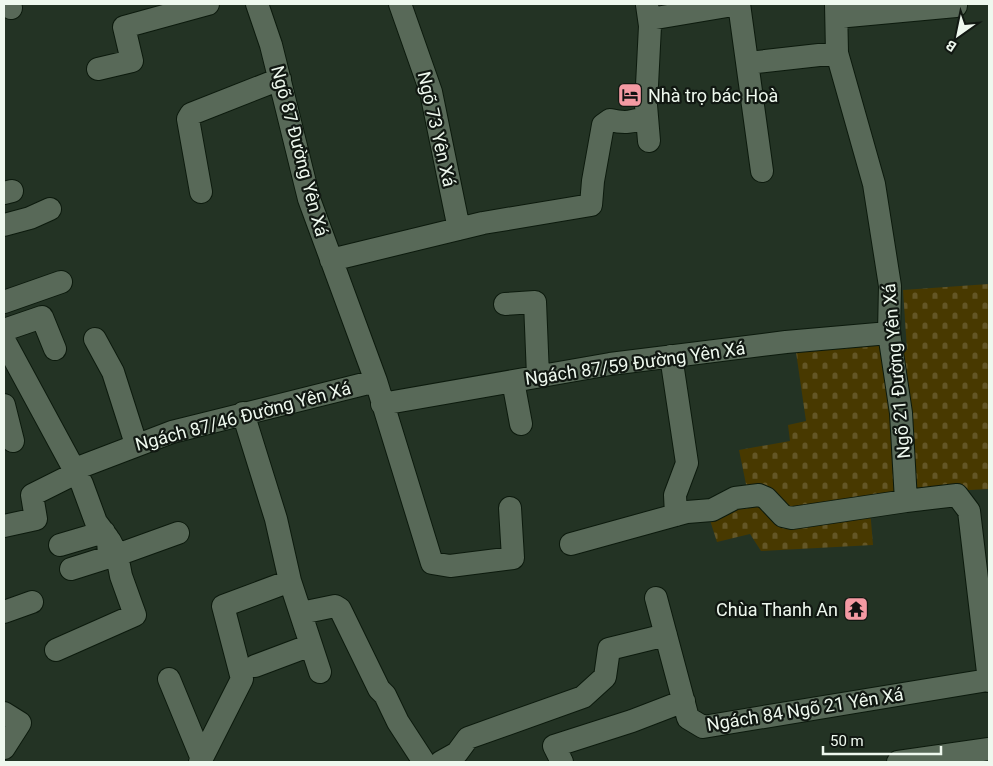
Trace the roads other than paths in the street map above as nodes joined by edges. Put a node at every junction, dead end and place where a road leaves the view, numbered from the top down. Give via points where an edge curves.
1 (208, 4) edge
2 (257, 4) edge
3 (400, 4) edge
4 (956, 6) dead end
5 (837, 10) edge
6 (649, 12) edge
7 (837, 54) junction
8 (748, 62) junction
9 (98, 69) dead end
10 (280, 79) junction
11 (646, 116) junction
12 (649, 141) dead end
13 (762, 171) dead end
14 (201, 192) dead end
15 (50, 209) dead end
16 (4, 225) edge
17 (459, 228) junction
18 (331, 260) junction
19 (61, 282) dead end
20 (4, 302) edge
21 (505, 304) dead end
22 (4, 330) edge
23 (889, 333) junction
24 (95, 339) dead end
25 (55, 349) dead end
26 (6, 352) edge
27 (671, 356) junction
28 (538, 376) junction
29 (376, 381) junction
30 (514, 381) junction
31 (32, 393) junction
32 (4, 399) edge
33 (4, 404) edge
34 (382, 404) junction
35 (243, 414) junction
36 (521, 424) dead end
37 (14, 441) dead end
38 (136, 444) junction
39 (75, 469) junction
40 (906, 501) junction
41 (510, 508) dead end
42 (676, 515) junction
43 (4, 526) edge
44 (178, 533) dead end
45 (110, 542) junction
46 (571, 544) dead end
47 (60, 545) dead end
48 (71, 569) dead end
49 (290, 581) junction
50 (656, 598) dead end
51 (32, 602) dead end
52 (4, 612) edge
53 (301, 613) junction
54 (666, 635) junction
55 (311, 645) junction
56 (56, 650) dead end
57 (320, 672) dead end
58 (169, 679) dead end
59 (249, 680) junction
60 (989, 681) edge
61 (684, 701) junction
62 (4, 713) edge
63 (4, 748) edge
64 (989, 749) edge
65 (201, 760) edge
66 (424, 762) edge
67 (441, 762) edge
68 (562, 762) edge
69 (898, 762) edge

1 - 9 street via 124,27 132,61
2 - 10 street, Ngõ 87 Đường Yên Xá
3 - 17 street, Ngõ 73 Yên Xá via 432,92
4 - 5 street
5 - 7 street, Ngõ 21 Đường Yên Xá
6 - 8 street via 739,4
6 - 11 street
7 - 8 street
7 - 23 street, Ngõ 21 Đường Yên Xá via 874,184 890,286
8 - 13 street
10 - 14 street via 191,114 188,119
10 - 18 street, Ngõ 87 Đường Yên Xá via 309,199
11 - 12 street
11 - 17 street via 638,121 610,120 603,125 591,205
15 - 16 street
17 - 18 street
18 - 29 street, Ngõ 87 Đường Yên Xá
19 - 20 street
21 - 28 street via 535,302
22 - 25 street via 42,317
23 - 27 street, Ngách 87/59 Đường Yên Xá
23 - 40 street, Ngõ 21 Đường Yên Xá via 901,413
24 - 38 street via 113,372
26 - 31 street
27 - 28 street, Ngách 87/59 Đường Yên Xá
27 - 42 street via 687,463 675,495
28 - 30 street, Ngách 87/59 Đường Yên Xá
29 - 34 street, Ngõ 87 Đường Yên Xá
29 - 35 street, Ngách 87/46 Đường Yên Xá
30 - 34 street, Ngách 87/59 Đường Yên Xá
30 - 36 street
31 - 32 street
31 - 39 street
33 - 37 street
34 - 41 street, Ngõ 87 Đường Yên Xá via 432,563 450,566 513,558
35 - 38 street, Ngách 87/46 Đường Yên Xá
35 - 49 street via 276,519
38 - 39 street, Ngách 87/46 Đường Yên Xá
39 - 43 street, Ngách 87/46 Đường Yên Xá via 74,474 32,495 36,520
39 - 45 street via 96,522
40 - 42 street via 792,518 776,512 766,498 759,495 735,498 712,510
40 - 60 street via 957,495 969,511
42 - 46 street
44 - 45 street
45 - 47 street
45 - 48 street via 109,557
45 - 56 street via 135,615
49 - 53 street
49 - 59 street via 223,606
50 - 54 street, Ngách 84 Ngõ 21 Yên Xá
51 - 52 street
53 - 55 street
53 - 66 street via 335,606 340,608 379,689 386,695 398,722
54 - 61 street, Ngách 84 Ngõ 21 Yên Xá
54 - 67 street via 609,649 605,677 583,698 468,738 457,753
55 - 57 street
55 - 59 street
58 - 65 street
59 - 65 street
60 - 61 street, Ngách 84 Ngõ 21 Yên Xá via 703,727 688,718
61 - 68 street via 554,746
62 - 63 street via 20,723
64 - 69 street

